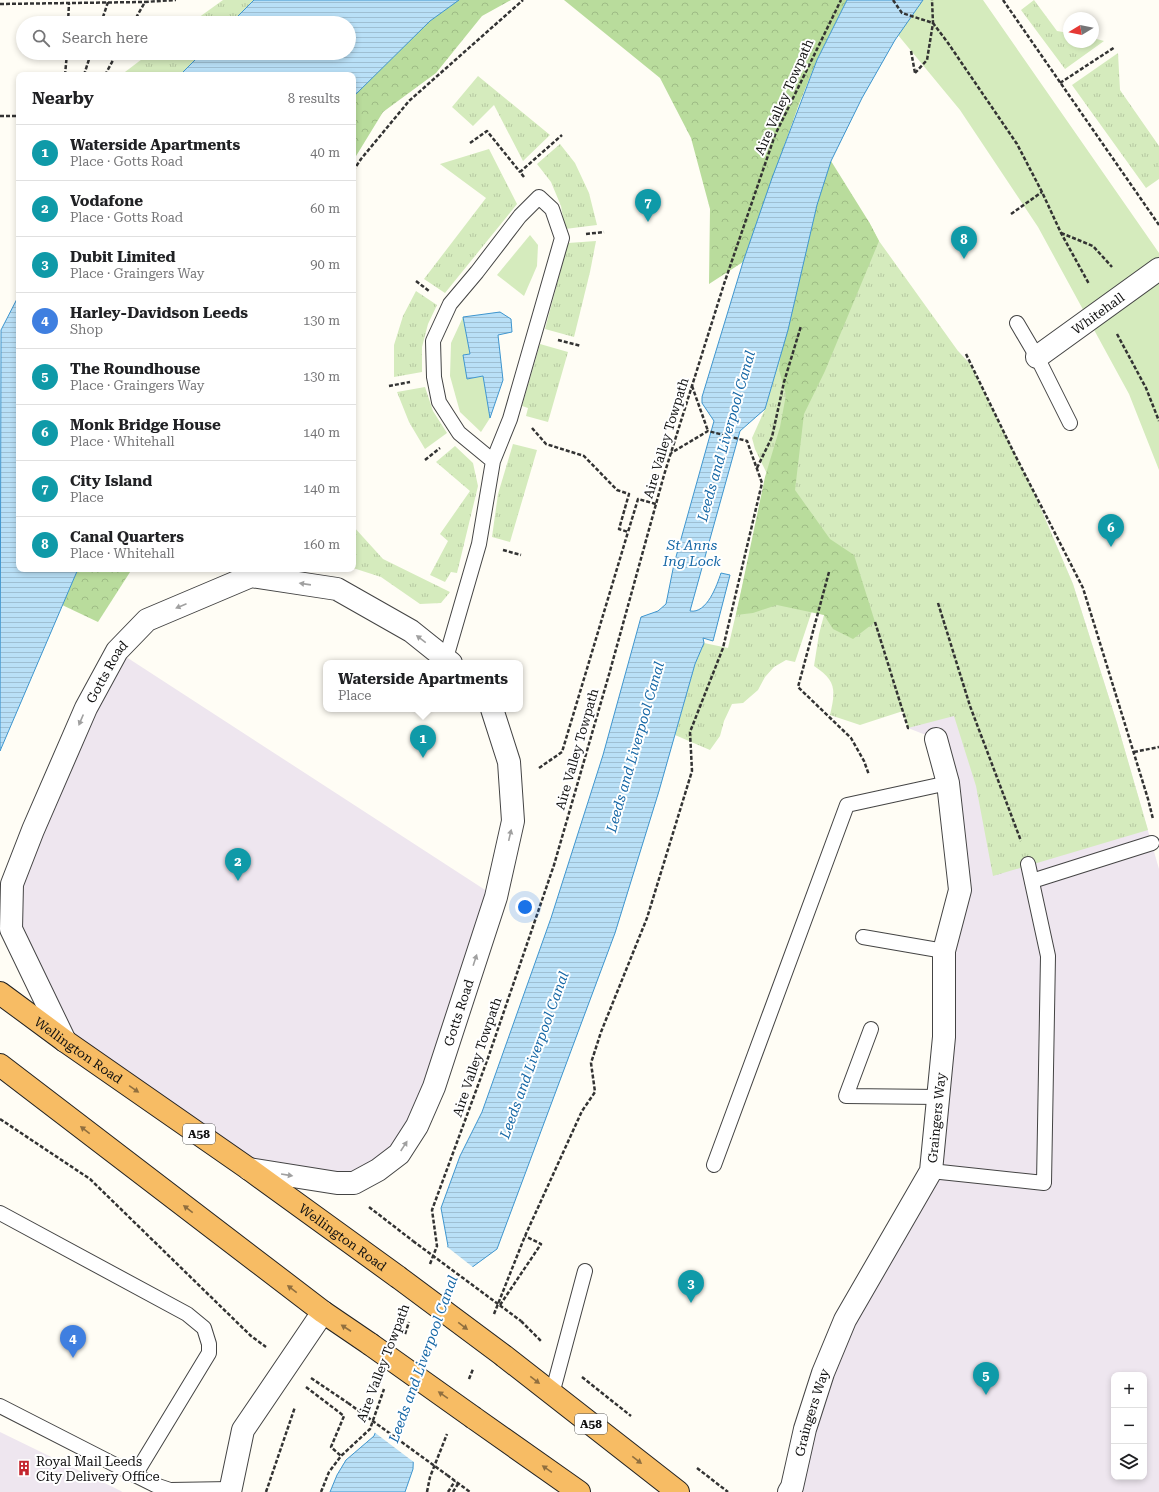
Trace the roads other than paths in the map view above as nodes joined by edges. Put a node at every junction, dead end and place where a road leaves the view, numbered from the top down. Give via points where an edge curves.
1 (1159, 269) edge
2 (1016, 323) dead end
3 (1037, 357) junction
4 (1070, 423) dead end
5 (492, 461) junction
6 (251, 573) edge
7 (448, 660) edge
8 (493, 712) edge
9 (936, 739) road end
10 (948, 783) junction
11 (1152, 843) dead end
12 (1028, 864) road end
13 (1032, 880) junction
14 (863, 937) dead end
15 (944, 951) junction
16 (0, 993) edge
17 (871, 1029) dead end
18 (65, 1041) junction
19 (0, 1065) edge
20 (938, 1097) junction
21 (714, 1165) dead end
22 (249, 1169) junction
23 (931, 1171) junction
24 (0, 1213) edge
25 (585, 1271) dead end
26 (322, 1312) junction
27 (552, 1394) junction
28 (0, 1406) edge
29 (135, 1475) junction
30 (230, 1491) edge
31 (579, 1492) edge
32 (678, 1492) edge
33 (789, 1492) edge

1 - 3 street, Whitehall
2 - 3 lane
3 - 4 lane
5 - 5 lane via 510,419 562,238 552,209 539,197 520,216 450,304 433,341 434,377 439,402 460,433
5 - 7 lane via 480,544
7 -> 6 street, Gotts Road via 411,631 337,589
6 -> 18 street, Gotts Road via 147,620 117,651 86,708 33,830 12,884 11,929
22 -> 8 street, Gotts Road via 338,1184 354,1183 378,1170 399,1154 417,1126 434,1087 496,897 513,821 509,762
9 - 10 street, Graingers Way
10 - 15 street, Graingers Way via 960,890
10 - 21 lane via 847,805
11 - 13 lane
12 - 13 lane
13 - 23 lane via 1048,956 1044,1183
14 - 15 lane
15 - 20 street, Graingers Way via 944,1037
16 - 18 highway, Wellington Road / A58
17 - 20 lane via 846,1096
18 -> 22 highway, Wellington Road / A58
26 -> 19 highway
20 - 23 street, Graingers Way
22 -> 27 highway, Wellington Road / A58, bridge via 398,1277
23 - 33 street, Graingers Way via 842,1327 823,1373 805,1429
24 - 29 lane via 187,1314 204,1328 209,1353
25 - 27 lane
26 - 30 street via 243,1430
31 -> 26 highway, bridge
27 -> 32 highway, Wellington Road / A58
28 - 29 lane
29 - 30 lane via 170,1490

